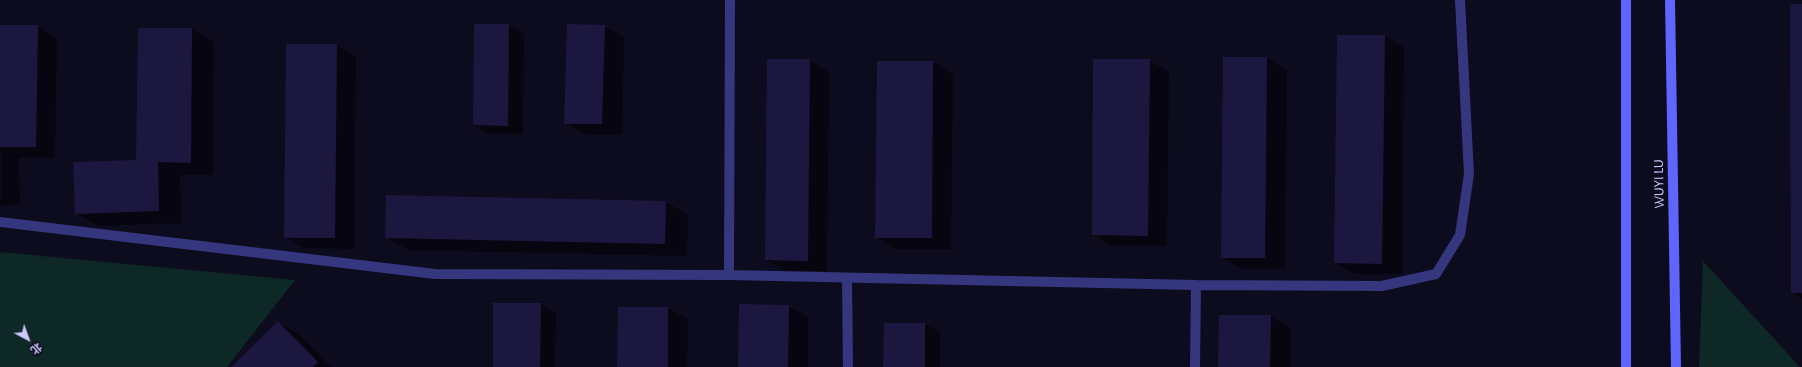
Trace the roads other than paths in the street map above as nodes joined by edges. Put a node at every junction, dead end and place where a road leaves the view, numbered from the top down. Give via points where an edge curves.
1 (730, 0) edge
2 (1460, 0) edge
3 (1626, 0) edge
4 (1670, 0) edge
5 (0, 222) edge
6 (729, 275) junction
7 (847, 278) junction
8 (1196, 285) junction
9 (848, 367) edge
10 (1195, 367) edge
11 (1626, 367) edge
12 (1676, 367) edge

1 - 6 street
2 - 8 street via 1469,174 1460,235 1436,274 1382,286
3 - 11 main road
4 - 12 main road, WUYI LU
5 - 6 street via 435,274
6 - 7 street
7 - 8 street
7 - 9 street
8 - 10 street

